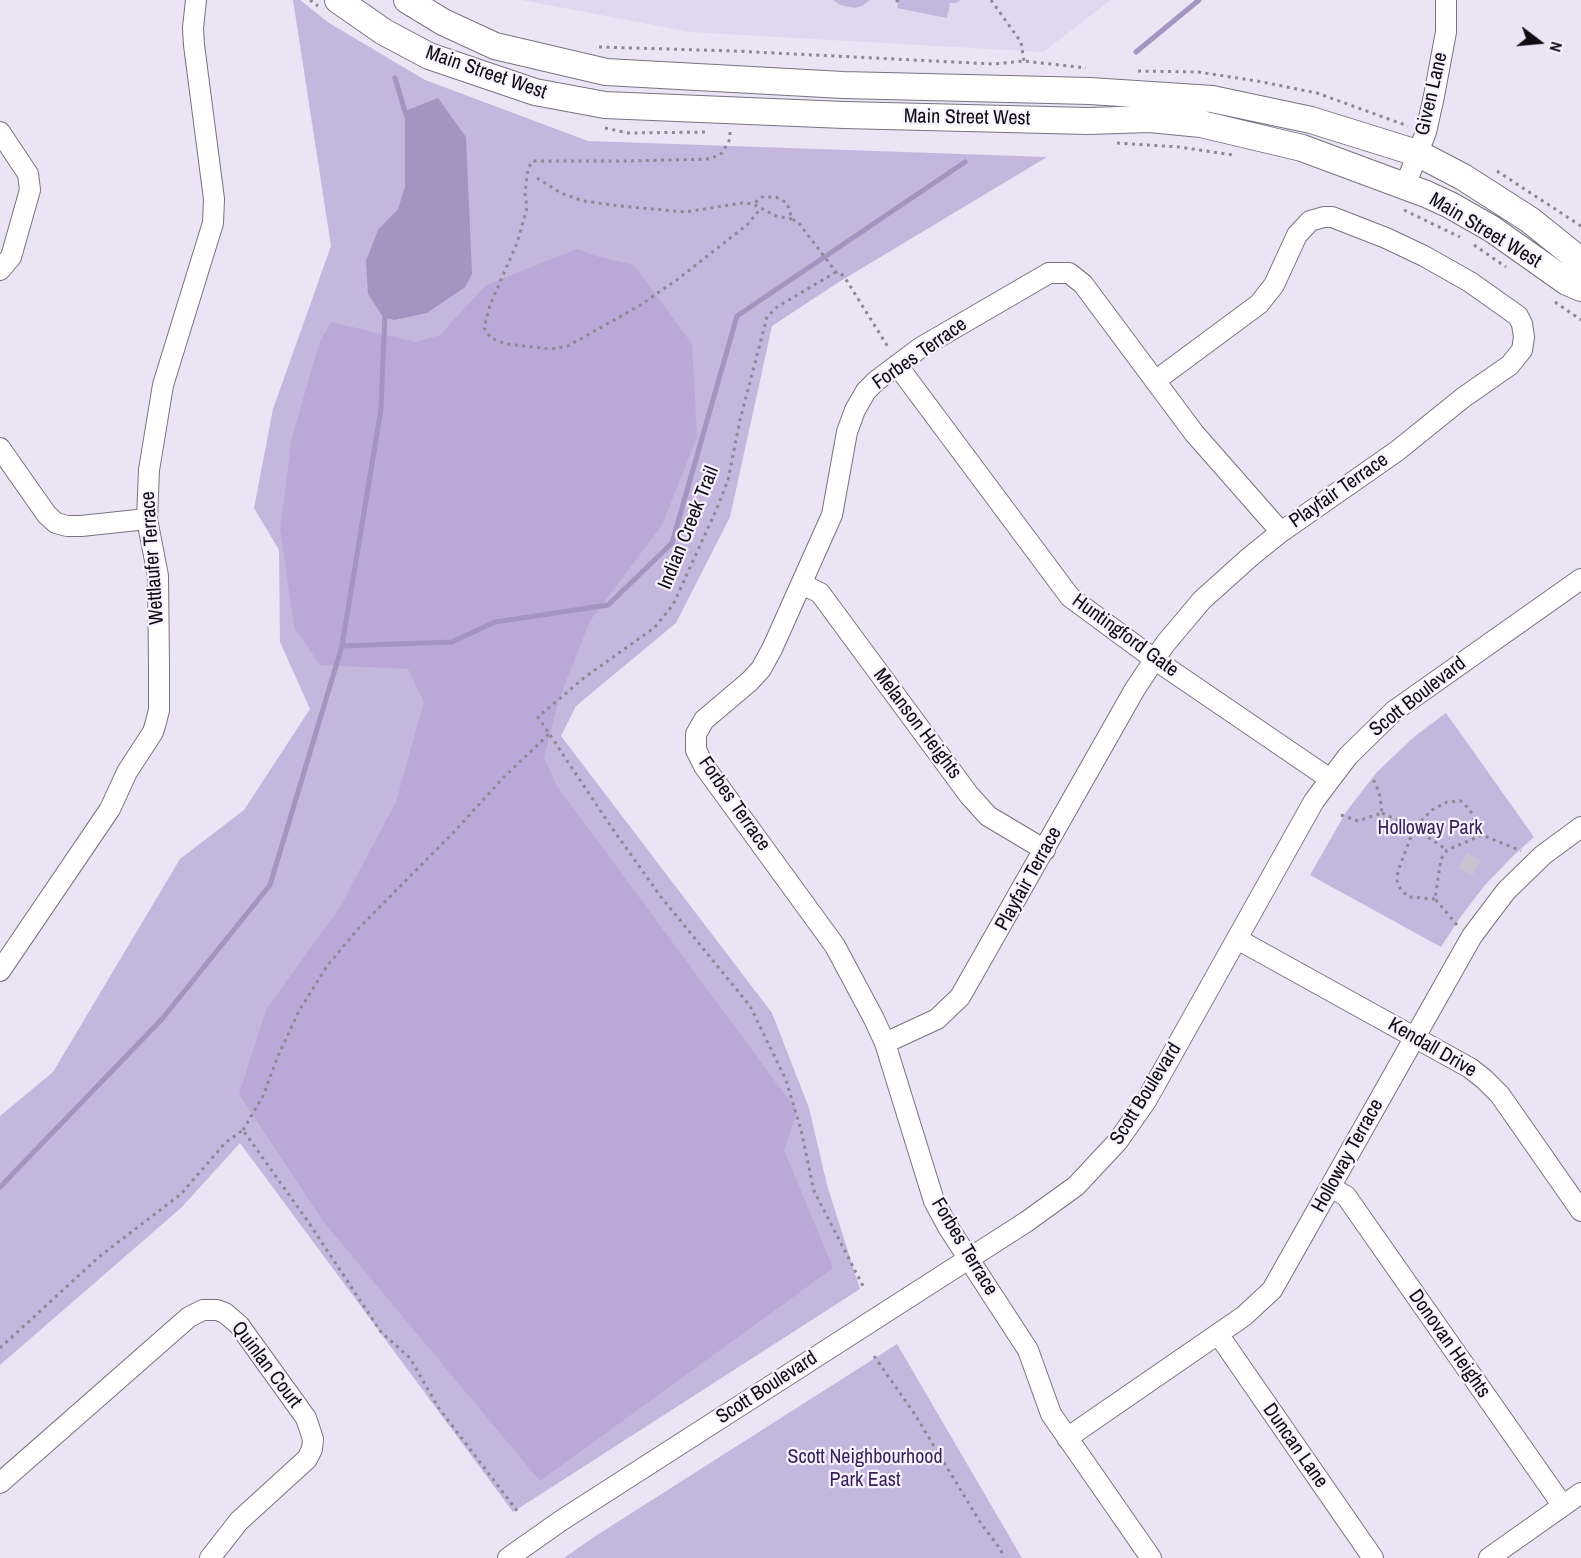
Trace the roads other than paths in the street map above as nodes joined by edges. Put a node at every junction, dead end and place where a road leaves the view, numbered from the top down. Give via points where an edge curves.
1 (196, 0) edge
2 (407, 0) edge
3 (1446, 0) edge
4 (332, 6) edge
5 (0, 132) edge
6 (1417, 153) junction
7 (1403, 197) junction
8 (1581, 261) edge
9 (0, 270) edge
10 (1581, 288) edge
11 (892, 356) junction
12 (1155, 381) junction
13 (0, 448) edge
14 (147, 519) junction
15 (1281, 532) junction
16 (1581, 579) edge
17 (802, 584) junction
18 (1154, 659) junction
19 (1330, 779) junction
20 (1581, 827) edge
21 (1045, 850) junction
22 (1237, 939) junction
23 (0, 971) edge
24 (1414, 1037) junction
25 (885, 1043) junction
26 (1330, 1187) junction
27 (1581, 1211) edge
28 (969, 1259) junction
29 (1218, 1334) junction
30 (1067, 1438) junction
31 (0, 1483) edge
32 (1581, 1493) edge
33 (1563, 1506) junction
34 (210, 1558) edge
35 (508, 1558) edge
36 (1151, 1558) edge
37 (1373, 1558) edge
38 (1489, 1558) edge

1 - 14 street, Wettlaufer Terrace via 194,45 214,199 213,223 163,385 149,470
2 - 6 main road, Main Street West via 495,46 606,72 1212,99 1311,120
3 - 6 street, Given Lane via 1446,32 1434,96
4 - 7 main road, Main Street West via 429,56 535,92 606,105 663,106 728,125 1150,119 1201,124 1302,148
5 - 9 street via 28,174 30,190 11,257
6 - 7 street, Given Lane
6 - 8 main road, Main Street West via 1522,214
7 - 10 main road, Main Street West via 1450,205
11 - 12 street, Forbes Terrace via 920,348 1040,277 1063,271 1083,284
11 - 17 street, Forbes Terrace via 855,410 847,432 832,515
11 - 18 street, Huntingford Gate via 1070,597
12 - 15 street, Forbes Terrace via 1194,433
12 - 15 street, Playfair Terrace via 1259,304 1274,285 1297,235 1317,218 1332,217 1364,228 1424,256 1518,316 1524,337 1522,350 1510,365
13 - 14 street via 56,523 67,526
14 - 23 street, Wettlaufer Terrace via 158,576 159,710 153,732 127,772 110,810
15 - 18 street, Playfair Terrace via 1202,600
16 - 19 street, Scott Boulevard via 1394,711 1364,738
17 - 21 street, Melanson Heights via 820,593 988,816
17 - 25 street, Forbes Terrace via 761,669 704,720 696,734 696,750 835,946
18 - 19 street, Huntingford Gate
18 - 21 street, Playfair Terrace
19 - 22 street, Scott Boulevard
20 - 24 street, Holloway Terrace via 1543,855 1494,906 1458,958
21 - 25 street, Playfair Terrace via 960,998 937,1019
22 - 24 street, Kendall Drive
22 - 28 street, Scott Boulevard via 1146,1101 1118,1141 1062,1197
24 - 26 street, Holloway Terrace
24 - 27 street, Kendall Drive via 1470,1068 1492,1087
25 - 28 street, Forbes Terrace via 930,1191
26 - 29 street, Holloway Terrace via 1272,1290
26 - 33 street, Donovan Heights via 1346,1196
28 - 30 street, Forbes Terrace via 1028,1350 1051,1414
28 - 35 street, Scott Boulevard
29 - 30 street, Holloway Terrace
29 - 37 street, Duncan Lane
30 - 36 street, Forbes Terrace
31 - 34 street, Quinlan Court via 189,1317 203,1310 217,1310 239,1325 306,1418 313,1439 308,1459 239,1521
32 - 33 street
33 - 38 street

